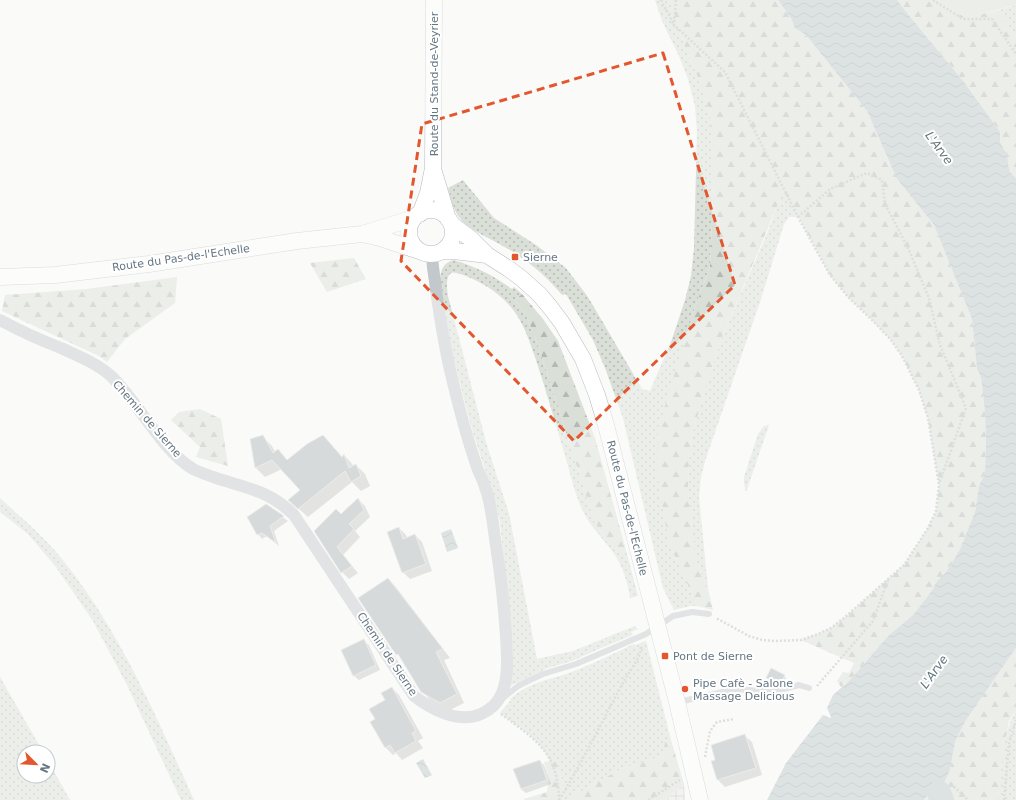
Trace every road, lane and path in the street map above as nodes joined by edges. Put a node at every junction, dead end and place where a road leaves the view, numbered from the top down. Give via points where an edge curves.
1 (434, 0) edge
2 (661, 0) edge
3 (676, 0) edge
4 (933, 0) edge
5 (674, 25) junction
6 (1016, 54) edge
7 (433, 168) junction
8 (417, 216) junction
9 (798, 217) junction
10 (450, 221) junction
11 (362, 234) junction
12 (431, 252) junction
13 (487, 255) junction
14 (0, 277) edge
15 (0, 320) edge
16 (939, 485) junction
17 (889, 579) junction
18 (709, 614) dead end
19 (721, 621) dead end
20 (657, 626) junction
21 (641, 636) junction
22 (809, 688) joint
23 (677, 702) junction
24 (497, 709) junction
25 (734, 719) dead end
26 (1016, 720) edge
27 (704, 764) dead end
28 (684, 779) dead end
29 (950, 784) dead end
30 (700, 799) edge
31 (559, 800) edge
32 (648, 800) edge
33 (968, 800) edge
34 (1004, 800) edge

1 - 7 main road, Route du Stand-de-Veyrier
2 - 5 path
3 - 5 path
4 - 6 path via 962,19 992,18
5 - 9 path via 725,72
7 - 8 main road, Route du Stand-de-Veyrier via 428,193
7 - 10 main road, Route du Stand-de-Veyrier
8 - 10 main road via 427,211 435,211
8 - 11 main road, Route du Pas-de-l'Echelle
8 - 12 main road via 411,224 411,242
9 - 16 path via 830,275 891,340 902,356 919,390 928,418
9 - 16 path via 830,189 867,172 882,180 884,204 908,248 929,298 940,345 966,408
10 - 12 main road via 453,231 448,246
10 - 13 main road, Route du Pas-de-l'Echelle
11 - 12 main road, Route du Pas-de-l'Echelle
11 - 14 main road, Route du Pas-de-l'Echelle via 88,272
12 - 13 main road, Route du Pas-de-l'Echelle via 454,251
12 - 24 street, Chemin de Sierne via 440,323 463,424 485,487 502,586 507,666 504,688
13 - 20 main road, Route du Pas-de-l'Echelle via 539,294 562,323 583,359 606,425
15 - 24 street, Chemin de Sierne via 104,370 134,402 159,436 190,466 203,473 262,492 287,508 414,696 434,710 456,716 477,716
16 - 17 path via 936,511 928,528 904,565
17 - 19 path via 831,628 801,640 762,640
17 - 22 path via 873,621 816,687
18 - 20 lane via 684,613 673,616
20 - 21 lane
20 - 23 main road, Route du Pas-de-l'Echelle
21 - 24 lane via 518,686
21 - 31 path via 641,652
22 - 23 lane via 799,685 772,692 736,689
23 - 30 main road, Route du Pas-de-l'Echelle
24 - 31 path via 534,738 548,755 557,778
25 - 27 path via 717,722 710,731
26 - 34 path via 1009,744
28 - 32 path
29 - 33 path

